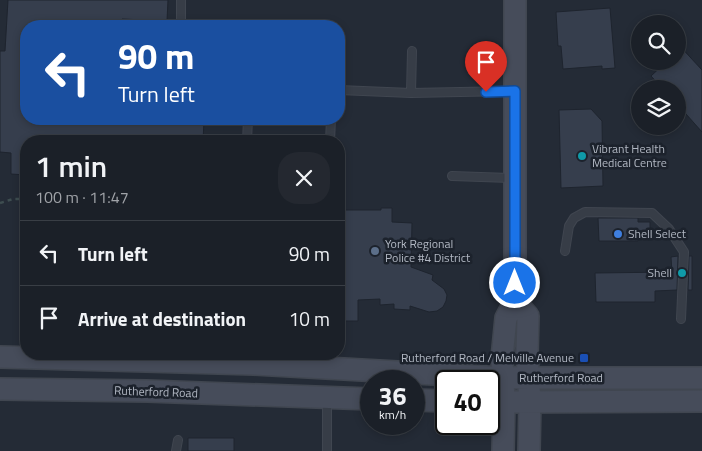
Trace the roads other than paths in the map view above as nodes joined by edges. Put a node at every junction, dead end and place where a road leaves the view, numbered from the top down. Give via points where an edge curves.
1 (181, 0) edge
2 (515, 0) edge
3 (181, 20) edge
4 (412, 51) dead end
5 (345, 90) edge
6 (515, 91) junction
7 (411, 93) junction
8 (452, 176) dead end
9 (515, 178) junction
10 (565, 251) dead end
11 (515, 300) junction
12 (681, 319) dead end
13 (0, 357) edge
14 (20, 358) edge
15 (113, 360) edge
16 (502, 378) junction
17 (529, 378) junction
18 (702, 378) edge
19 (500, 386) edge
20 (0, 389) edge
21 (328, 398) junction
22 (360, 399) edge
23 (702, 400) edge
24 (500, 402) edge
25 (530, 402) junction
26 (500, 430) edge
27 (178, 440) dead end
28 (176, 451) edge
29 (327, 451) edge
30 (503, 451) edge
31 (529, 451) edge

1 - 3 lane
2 - 6 main road
4 - 7 lane
5 - 7 lane
6 - 7 lane
6 - 9 main road
8 - 9 lane
9 - 11 main road
10 - 12 lane via 569,226 574,218 585,212 652,213 669,229 684,252
11 - 16 main road via 506,318
11 - 17 main road via 528,316
13 - 14 main road, Rutherford Road
15 - 16 main road, Rutherford Road via 263,364
16 - 17 main road, Rutherford Road
16 - 19 main road
17 - 18 main road, Rutherford Road
17 - 25 main road
20 - 21 main road, Rutherford Road
21 - 22 main road, Rutherford Road
21 - 29 lane
23 - 25 main road, Rutherford Road
24 - 25 main road, Rutherford Road
25 - 31 main road
26 - 30 main road
27 - 28 lane

